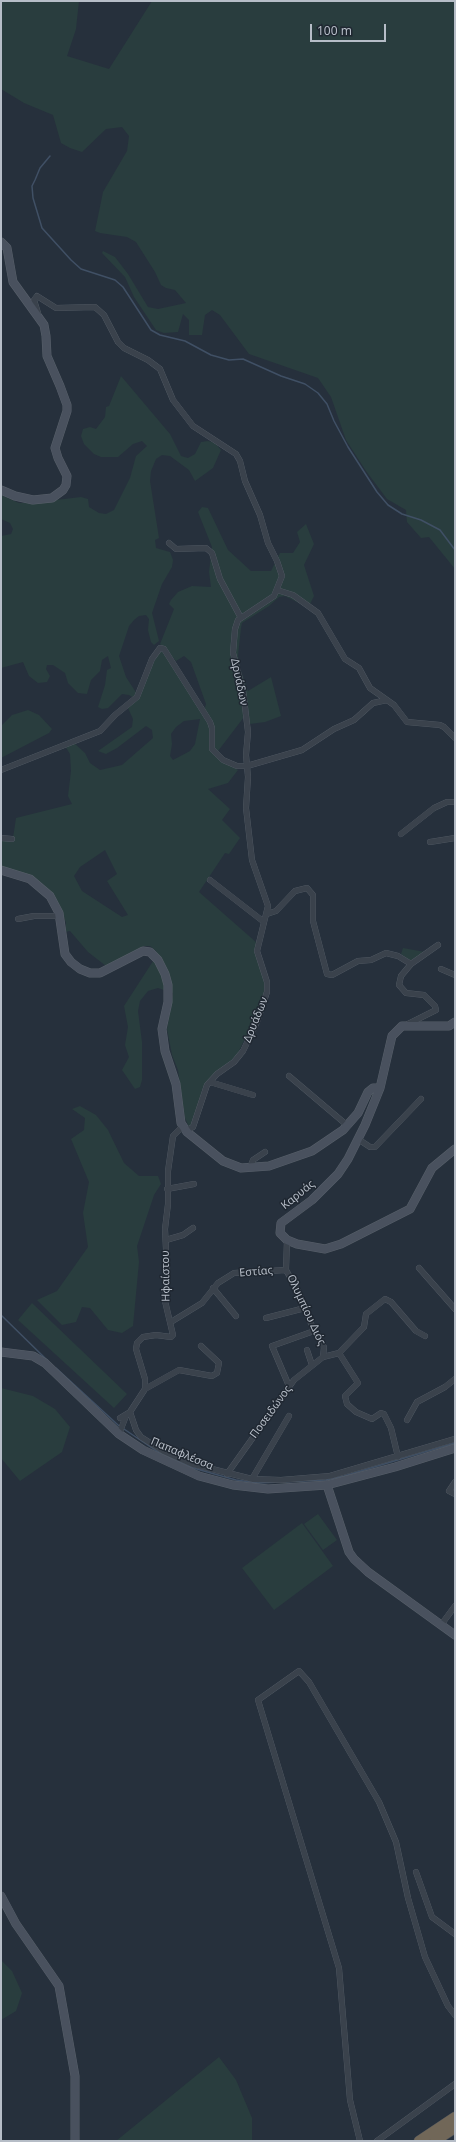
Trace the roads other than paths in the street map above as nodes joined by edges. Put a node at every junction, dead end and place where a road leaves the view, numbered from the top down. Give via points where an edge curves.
1 (1, 242) edge
2 (40, 317) junction
3 (1, 490) edge
4 (168, 544) dead end
5 (277, 590) junction
6 (241, 618) junction
7 (387, 700) junction
8 (455, 738) edge
9 (247, 766) junction
10 (1, 770) edge
11 (455, 802) edge
12 (401, 834) dead end
13 (1, 838) edge
14 (12, 838) dead end
15 (455, 838) edge
16 (430, 842) dead end
17 (1, 870) edge
18 (210, 880) dead end
19 (267, 914) junction
20 (60, 916) junction
21 (18, 919) dead end
22 (264, 922) junction
23 (438, 945) dead end
24 (411, 964) junction
25 (441, 969) dead end
26 (455, 975) edge
27 (455, 1022) edge
28 (402, 1026) junction
29 (288, 1076) dead end
30 (210, 1082) junction
31 (380, 1088) junction
32 (253, 1095) dead end
33 (421, 1099) dead end
34 (348, 1126) junction
35 (185, 1129) junction
36 (358, 1139) junction
37 (455, 1149) edge
38 (265, 1152) dead end
39 (250, 1168) junction
40 (194, 1184) dead end
41 (167, 1189) junction
42 (193, 1228) dead end
43 (166, 1240) junction
44 (287, 1240) junction
45 (419, 1268) dead end
46 (286, 1270) junction
47 (213, 1288) junction
48 (305, 1308) junction
49 (455, 1309) edge
50 (236, 1316) dead end
51 (266, 1318) dead end
52 (171, 1322) junction
53 (314, 1330) junction
54 (425, 1336) dead end
55 (202, 1346) dead end
56 (307, 1350) dead end
57 (1, 1352) edge
58 (339, 1353) junction
59 (323, 1357) junction
60 (312, 1365) junction
61 (455, 1379) edge
62 (289, 1386) junction
63 (145, 1389) junction
64 (125, 1415) junction
65 (289, 1416) dead end
66 (407, 1420) dead end
67 (120, 1432) junction
68 (455, 1439) edge
69 (455, 1448) edge
70 (398, 1457) junction
71 (227, 1474) junction
72 (252, 1479) junction
73 (455, 1482) edge
74 (327, 1485) junction
75 (455, 1494) edge
76 (455, 1606) edge
77 (441, 1625) junction
78 (455, 1635) edge
79 (416, 1872) dead end
80 (1, 1896) edge
81 (455, 1934) edge
82 (455, 2015) edge
83 (455, 2084) edge
84 (455, 2117) edge
85 (455, 2128) edge
86 (75, 2141) edge
87 (360, 2141) edge
88 (377, 2141) edge
89 (419, 2141) edge
90 (435, 2141) edge

1 - 2 street via 8,248 14,282
2 - 3 street via 46,330 47,356 67,405 55,448 67,476 66,485 59,495 44,499 23,499
2 - 5 street via 35,296 56,308 91,307 99,310 124,348 160,369 173,400 193,426 236,454 281,573
4 - 6 street via 176,549 206,548 212,553 220,580
5 - 6 street via 269,600
5 - 7 street via 293,595 318,613 345,659 359,668 370,688
6 - 9 street, Δρυάδων via 235,629 233,654 247,725
7 - 8 street via 407,722 440,725
7 - 9 street via 373,703 354,720 334,729 302,750
9 - 10 street via 231,764 214,752 211,747 210,722 164,649 160,648 152,659 137,697 100,731
9 - 19 street, Δρυάδων via 246,808 252,860 268,904
11 - 12 street via 447,802 434,808
13 - 14 street
15 - 16 street
17 - 20 street via 23,876 37,884 52,899
18 - 22 street
19 - 22 street, Δρυάδων
19 - 24 street via 276,911 295,891 309,889 313,895 313,921 327,974 386,953 398,956
20 - 21 street
20 - 35 street via 65,954 83,971 100,973 143,951 151,953 160,963 169,990 162,1026 163,1038 175,1080 181,1123
22 - 30 street, Δρυάδων via 257,951 267,982 257,1022 243,1051
23 - 24 street
24 - 28 street via 401,976 399,986 406,993 424,995 436,1010
25 - 26 street
27 - 28 street via 449,1026
28 - 31 street, Καρυάς via 392,1036
29 - 34 street
30 - 32 street
30 - 35 street, Δρυάδων via 203,1093 192,1127
31 - 34 street via 372,1088 368,1092 358,1113
31 - 36 street, Καρυάς
33 - 36 street via 375,1147 370,1148
34 - 39 street via 312,1151 274,1166
35 - 39 street via 224,1161 236,1167
35 - 41 street, Ηφαίστου via 180,1129 173,1136
36 - 44 street, Καρυάς via 338,1174 312,1200 281,1223 280,1233
37 - 44 street via 432,1168 413,1205 405,1213 328,1249
38 - 39 street via 253,1160
40 - 41 street
41 - 43 street, Ηφαίστου
42 - 43 street
43 - 52 street, Ηφαίστου via 165,1301
44 - 46 street, Ολυμπίου Διός
45 - 49 street
46 - 47 street, Εστίας via 240,1272
46 - 48 street, Ολυμπίου Διός
47 - 50 street
47 - 52 street, Εστίας via 202,1303
48 - 51 street
48 - 53 street, Ολυμπίου Διός
52 - 63 street via 171,1337 156,1335 143,1338 136,1343 146,1379
53 - 59 street, Ολυμπίου Διός via 324,1347
53 - 62 street via 272,1346
54 - 58 street via 417,1332 392,1302 385,1299 366,1314 364,1327
55 - 63 street via 219,1363 217,1373 212,1376 180,1370
56 - 60 street
57 - 67 street, Παπαφλέσσα via 33,1356 46,1363
58 - 59 street
58 - 70 street via 358,1383 344,1396 347,1404 356,1412 370,1418 375,1419 381,1413 385,1415
59 - 60 street, Ποσειδώνος
60 - 62 street, Ποσειδώνος
61 - 66 street via 446,1387 417,1402
62 - 71 street, Ποσειδώνος
63 - 64 street
64 - 67 street
64 - 71 street via 141,1438 163,1451 192,1464
65 - 72 street
67 - 74 street, Παπαφλέσσα via 143,1450 199,1476 233,1485 268,1489
68 - 70 street
69 - 74 street, Παπαφλέσσα
70 - 72 street via 330,1476 280,1480
71 - 72 street
73 - 75 street via 449,1491
74 - 77 street via 352,1556 368,1572
76 - 77 street
77 - 78 street
79 - 81 street via 432,1917
80 - 86 street via 16,1924 59,1986 75,2076
82 - 87 street via 448,2006 425,1957 408,1898 396,1842 380,1802 309,1682 299,1671 258,1700 339,1968 350,2100
83 - 88 street
84 - 89 highway
85 - 90 highway

